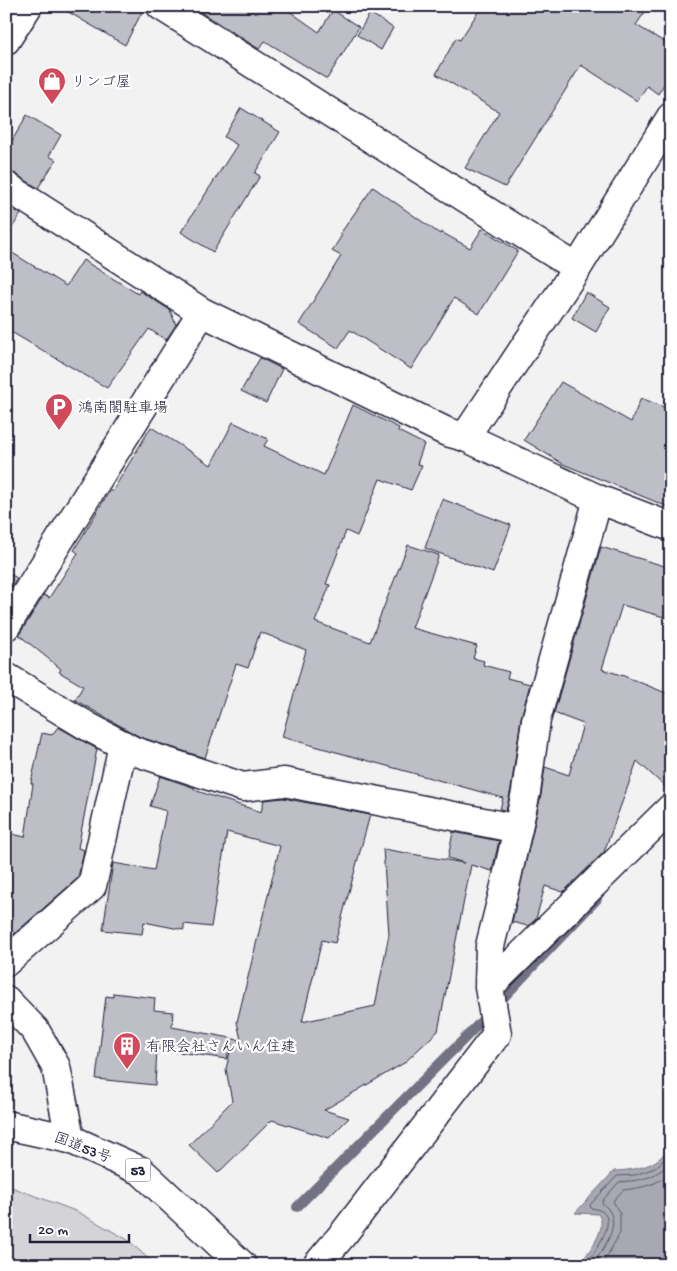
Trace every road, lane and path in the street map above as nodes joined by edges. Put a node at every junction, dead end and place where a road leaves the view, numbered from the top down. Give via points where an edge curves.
1 (28, 6) edge
2 (161, 6) edge
3 (6, 40) edge
4 (671, 117) edge
5 (6, 186) edge
6 (578, 268) junction
7 (202, 312) junction
8 (465, 437) junction
9 (598, 499) junction
10 (671, 527) edge
11 (6, 626) edge
12 (6, 677) edge
13 (123, 745) junction
14 (671, 808) edge
15 (518, 829) junction
16 (6, 962) edge
17 (489, 987) junction
18 (6, 1000) edge
19 (6, 1125) edge
20 (70, 1139) junction
21 (242, 1265) edge
22 (317, 1265) edge

1 - 3 main road
2 - 6 main road
4 - 6 main road
5 - 7 main road
6 - 8 main road
7 - 8 main road via 447,432
7 - 11 main road
8 - 9 main road
9 - 10 main road
9 - 15 main road via 536,720
12 - 13 main road
13 - 15 main road via 243,787 284,782
13 - 16 main road via 92,886
14 - 17 main road
15 - 17 main road via 490,946
17 - 22 main road via 497,1034
18 - 20 main road via 34,1030 56,1067
19 - 20 main road, 国道53号 / 53
20 - 21 main road, 国道53号 / 53 via 141,1171

